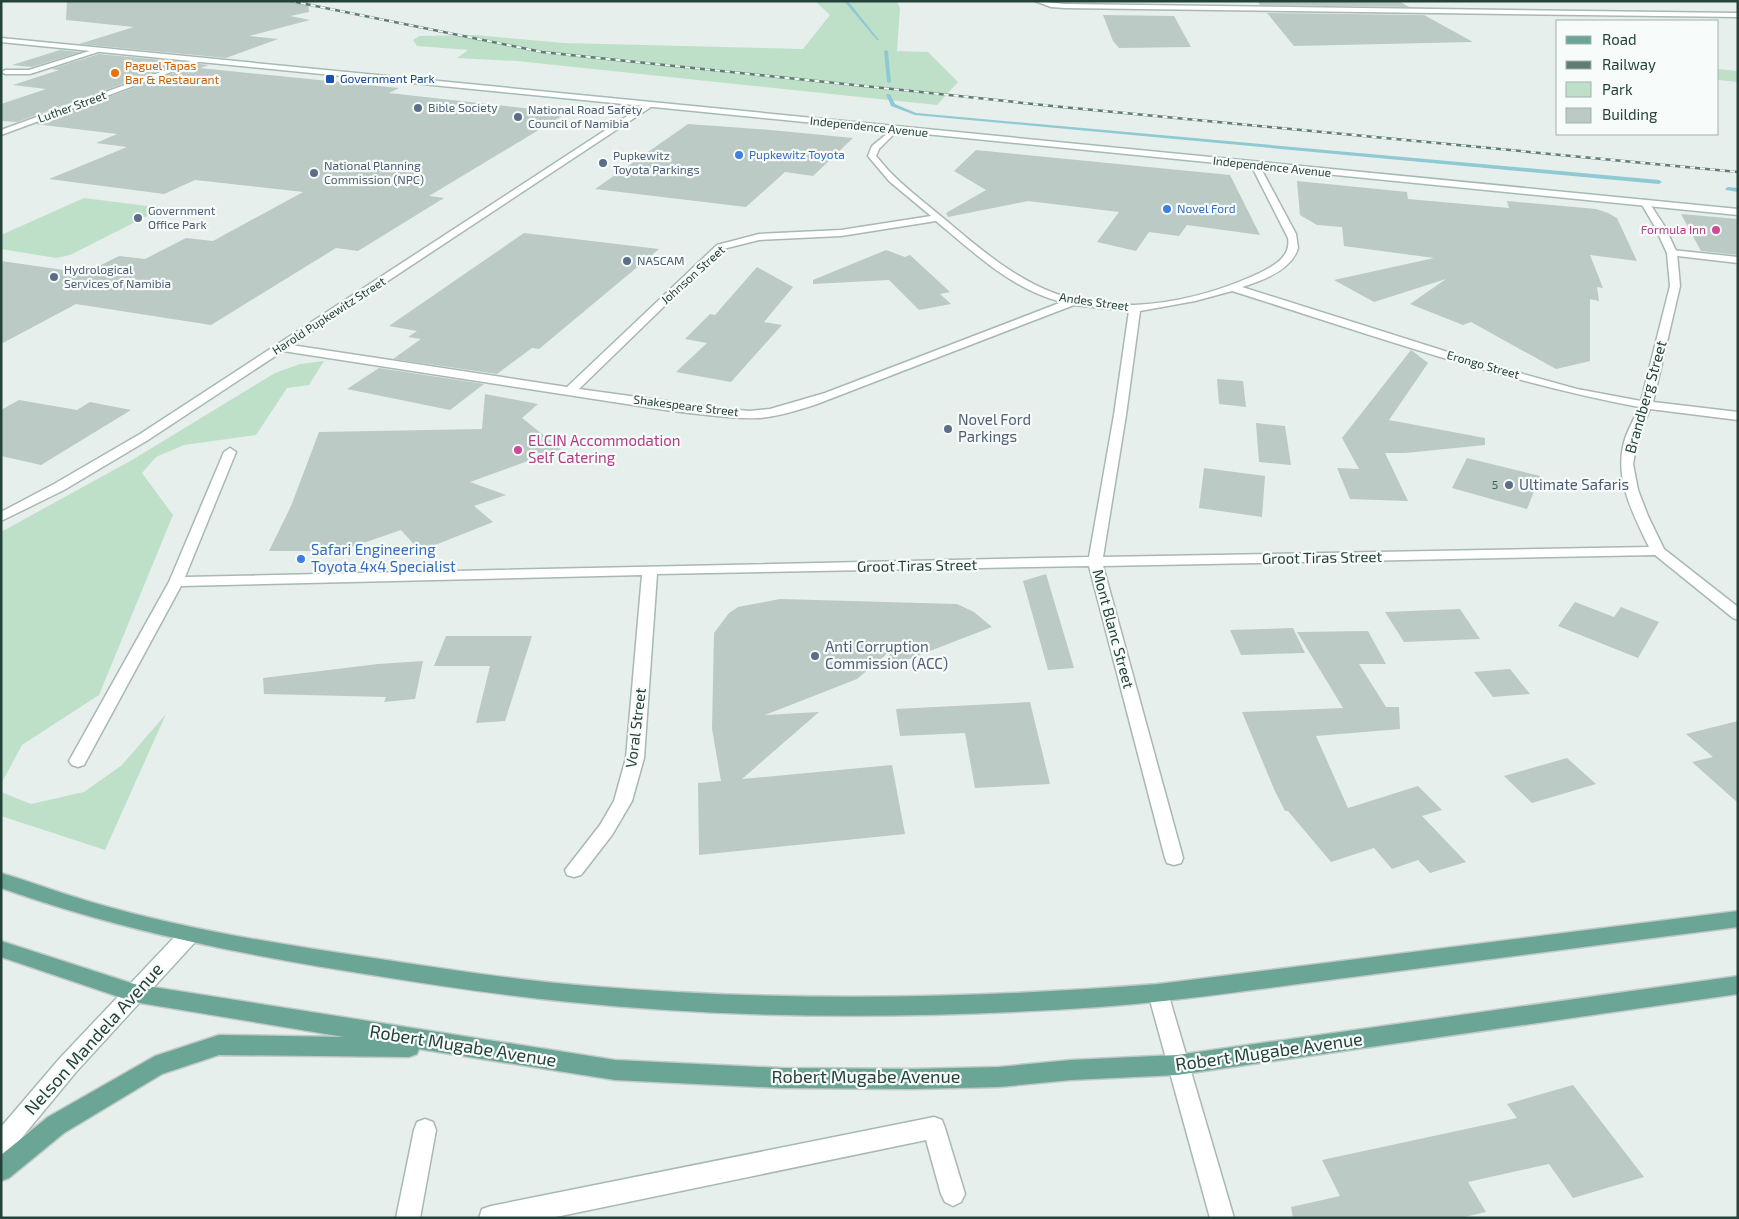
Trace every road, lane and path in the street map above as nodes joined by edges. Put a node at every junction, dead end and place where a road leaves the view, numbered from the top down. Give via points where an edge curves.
1 (1038, 1) edge
2 (1643, 6) dead end
3 (1659, 14) junction
4 (1738, 16) edge
5 (1, 40) edge
6 (99, 50) junction
7 (199, 60) junction
8 (5, 72) dead end
9 (650, 105) junction
10 (894, 130) junction
11 (1, 133) edge
12 (1255, 165) junction
13 (1645, 203) junction
14 (1738, 212) edge
15 (938, 218) junction
16 (1672, 253) junction
17 (1738, 260) edge
18 (1233, 288) junction
19 (1075, 301) junction
20 (1135, 308) junction
21 (281, 347) junction
22 (570, 390) junction
23 (1646, 405) junction
24 (1738, 416) edge
25 (230, 452) dead end
26 (1, 517) edge
27 (1658, 551) junction
28 (1095, 563) junction
29 (650, 570) junction
30 (176, 582) junction
31 (1738, 615) edge
32 (78, 761) dead end
33 (1174, 858) dead end
34 (574, 870) dead end
35 (1, 880) edge
36 (1738, 920) edge
37 (189, 934) junction
38 (1, 949) edge
39 (1738, 985) edge
40 (134, 993) junction
41 (1158, 993) junction
42 (476, 1049) junction
43 (1177, 1065) junction
44 (425, 1130) dead end
45 (1, 1146) edge
46 (1, 1170) edge
47 (953, 1194) dead end
48 (408, 1218) edge
49 (491, 1218) edge
50 (1222, 1218) edge

1 - 3 street via 1065,6
2 - 3 street
3 - 4 street
5 - 6 street, Independence Avenue
6 - 7 street, Independence Avenue
6 - 8 street via 30,72
7 - 9 street, Independence Avenue
7 - 11 street, Luther Street
9 - 10 street, Independence Avenue
9 - 21 street, Harold Pupkewitz Street
10 - 12 street, Independence Avenue
10 - 15 street, Andes Street via 875,148 872,156 902,188
12 - 13 street, Independence Avenue
12 - 18 street, Andes Street via 1294,245 1292,254 1271,272
13 - 14 street, Independence Avenue
13 - 16 street, Brandberg Street
15 - 19 street, Andes Street via 994,264 1026,285 1051,296
15 - 22 street, Johnson Street via 828,234 753,237 720,247
16 - 17 street
16 - 23 street, Brandberg Street via 1675,286
18 - 20 street, Andes Street
18 - 23 street, Erongo Street via 1469,362 1576,392
19 - 20 street, Andes Street
19 - 22 street, Shakespeare Street via 829,395 763,414 672,406
20 - 28 street, Mont Blanc Street
21 - 22 street, Shakespeare Street
21 - 26 street, Harold Pupkewitz Street via 144,437
23 - 24 street, Erongo Street
23 - 27 street, Brandberg Street via 1632,437 1627,464 1640,516
25 - 30 street
27 - 28 street, Groot Tiras Street
27 - 31 street, Brandberg Street
28 - 29 street, Groot Tiras Street
28 - 33 street, Mont Blanc Street
29 - 30 street, Groot Tiras Street
29 - 34 street, Voral Street via 635,758 623,801 606,830
30 - 32 street
35 - 37 main road via 113,915
36 - 41 main road
37 - 40 street, Nelson Mandela Avenue
37 - 41 main road via 282,953 412,973 549,991 651,1000 872,1007 1066,1001
38 - 40 main road, Robert Mugabe Avenue
39 - 43 main road, Robert Mugabe Avenue
40 - 42 main road, Robert Mugabe Avenue
40 - 45 street, Nelson Mandela Avenue via 68,1065
41 - 43 street
42 - 43 main road, Robert Mugabe Avenue via 615,1070 781,1078 1000,1077
42 - 46 main road via 219,1045 155,1066 56,1125
43 - 50 street
44 - 48 street
47 - 49 street via 934,1128

